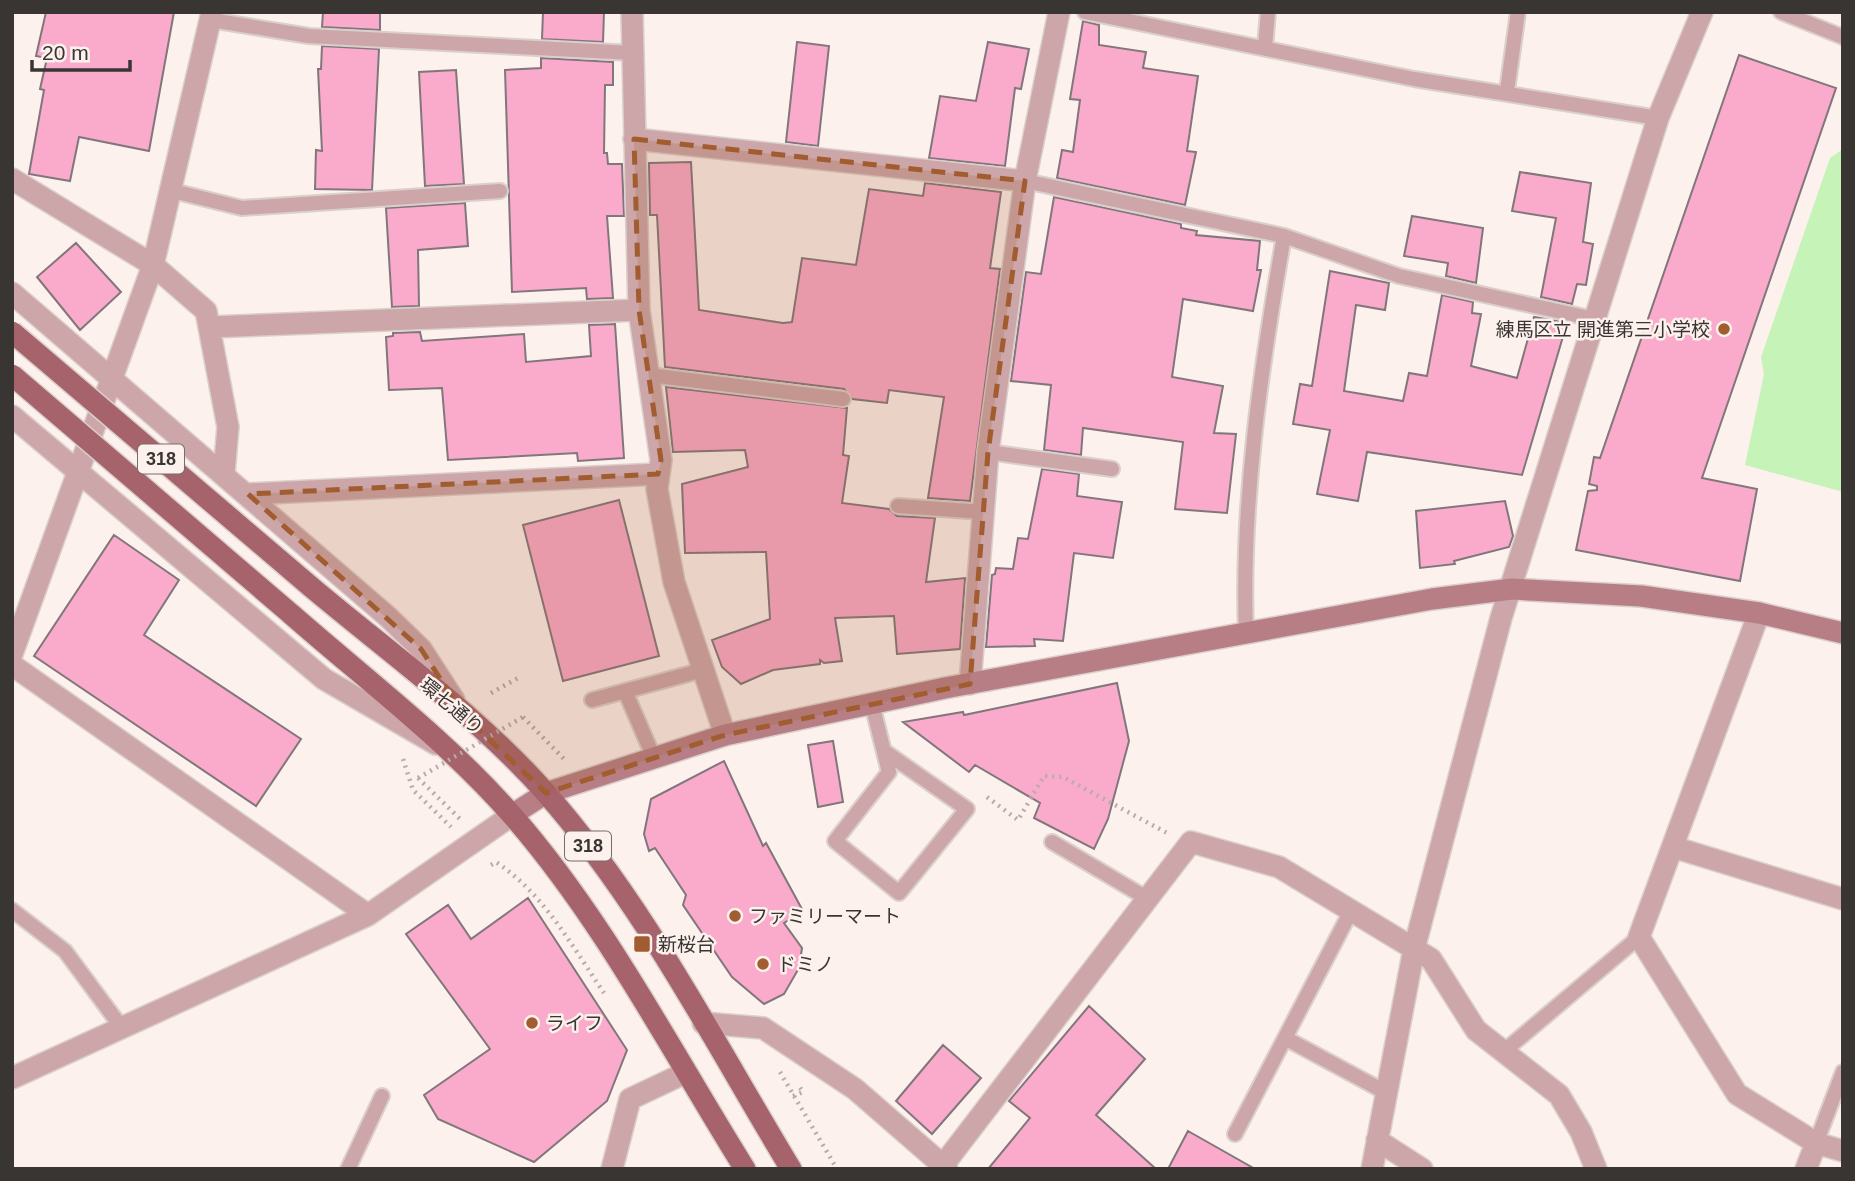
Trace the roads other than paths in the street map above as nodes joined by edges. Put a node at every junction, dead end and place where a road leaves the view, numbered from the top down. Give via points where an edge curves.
1 (632, 12) edge
2 (1059, 12) edge
3 (1085, 12) edge
4 (1268, 12) edge
5 (1518, 12) edge
6 (1702, 12) edge
7 (1781, 12) edge
8 (211, 16) edge
9 (1843, 37) edge
10 (1265, 47) junction
11 (633, 53) junction
12 (1507, 92) junction
13 (1658, 118) junction
14 (634, 139) junction
15 (12, 179) edge
16 (1025, 181) junction
17 (173, 191) junction
18 (500, 191) dead end
19 (1284, 236) junction
20 (153, 265) junction
21 (12, 293) edge
22 (639, 310) junction
23 (1594, 319) junction
24 (210, 327) junction
25 (12, 332) edge
26 (12, 375) edge
27 (111, 375) junction
28 (649, 375) junction
29 (843, 399) dead end
30 (12, 416) edge
31 (988, 452) junction
32 (1112, 469) dead end
33 (79, 473) junction
34 (224, 473) junction
35 (658, 474) junction
36 (248, 494) junction
37 (898, 506) dead end
38 (983, 512) junction
39 (1512, 589) junction
40 (1759, 612) junction
41 (1245, 634) junction
42 (1843, 634) edge
43 (12, 654) edge
44 (12, 665) edge
45 (703, 670) junction
46 (970, 684) junction
47 (625, 691) junction
48 (592, 700) dead end
49 (872, 704) junction
50 (465, 717) junction
51 (725, 735) junction
52 (444, 748) junction
53 (884, 751) junction
54 (654, 758) junction
55 (546, 793) junction
56 (512, 815) junction
57 (1052, 842) dead end
58 (1673, 847) junction
59 (1843, 899) edge
60 (1148, 900) junction
61 (12, 911) edge
62 (1351, 911) junction
63 (368, 915) junction
64 (1639, 937) junction
65 (1415, 949) junction
66 (703, 1023) junction
67 (122, 1028) junction
68 (1285, 1038) junction
69 (1503, 1052) junction
70 (1843, 1072) edge
71 (685, 1073) junction
72 (12, 1078) edge
73 (1387, 1093) junction
74 (382, 1096) dead end
75 (1235, 1134) dead end
76 (1377, 1140) junction
77 (1816, 1143) junction
78 (1843, 1152) edge
79 (945, 1166) edge
80 (348, 1169) edge
81 (612, 1169) edge
82 (745, 1169) edge
83 (791, 1169) edge
84 (1372, 1169) edge
85 (1422, 1169) edge
86 (1596, 1169) edge
87 (1806, 1169) edge

1 - 11 street
2 - 16 street
3 - 10 lane
4 - 10 lane
5 - 12 lane
6 - 13 street
7 - 9 lane
8 - 11 lane via 309,36
8 - 17 street
10 - 12 lane via 1414,79
11 - 14 street
12 - 13 lane
13 - 23 street
14 - 16 street
14 - 22 street
15 - 20 street
16 - 19 lane
16 - 31 street
17 - 18 lane via 242,208
17 - 20 street
19 - 23 lane via 1399,276
19 - 41 lane via 1259,378 1244,582
20 - 24 street via 206,311
20 - 27 street
21 - 27 street
22 - 24 street
22 - 28 street
23 - 39 street
24 - 34 street via 228,428
25 - 50 main road, 環七通り / 318, bridge
26 - 52 main road, 環七通り / 318, bridge
27 - 33 street
27 - 34 street
28 - 29 lane
28 - 35 street via 661,460
30 - 33 street
31 - 32 lane
31 - 38 street
33 - 43 street
33 - 52 street via 324,679
34 - 36 street
35 - 36 street
35 - 45 street via 674,582
36 - 50 street via 421,649
37 - 38 lane
38 - 46 street
39 - 40 street via 1641,596
39 - 41 street
39 - 65 street
40 - 42 street
40 - 58 street
41 - 46 street
44 - 63 street
45 - 47 lane
45 - 51 street
46 - 49 street
47 - 48 lane
47 - 54 lane
49 - 51 street
49 - 53 lane
50 - 55 main road, 環七通り / 318
51 - 54 street
52 - 56 main road, 環七通り / 318
53 - 53 lane via 967,809 899,893 835,842 889,772
54 - 55 street
55 - 56 street
55 - 66 main road, 環七通り / 318 via 627,898
56 - 63 street
56 - 71 main road, 環七通り / 318 via 593,920
57 - 60 lane
58 - 59 street
58 - 64 street
60 - 62 street via 1191,842 1279,867
60 - 79 street
61 - 67 lane via 65,951
62 - 65 street
62 - 68 lane
63 - 67 street
64 - 69 lane
64 - 77 street via 1737,1094
65 - 69 street via 1431,959 1476,1030
65 - 73 street
66 - 79 street via 763,1028 855,1089
66 - 83 main road, 環七通り / 318
67 - 72 street
68 - 73 lane
68 - 75 lane
69 - 86 street via 1559,1095
70 - 77 lane
71 - 81 street via 630,1099
71 - 82 main road, 環七通り / 318
73 - 76 street
74 - 80 lane
76 - 84 street
76 - 85 street
77 - 78 street
77 - 87 street

